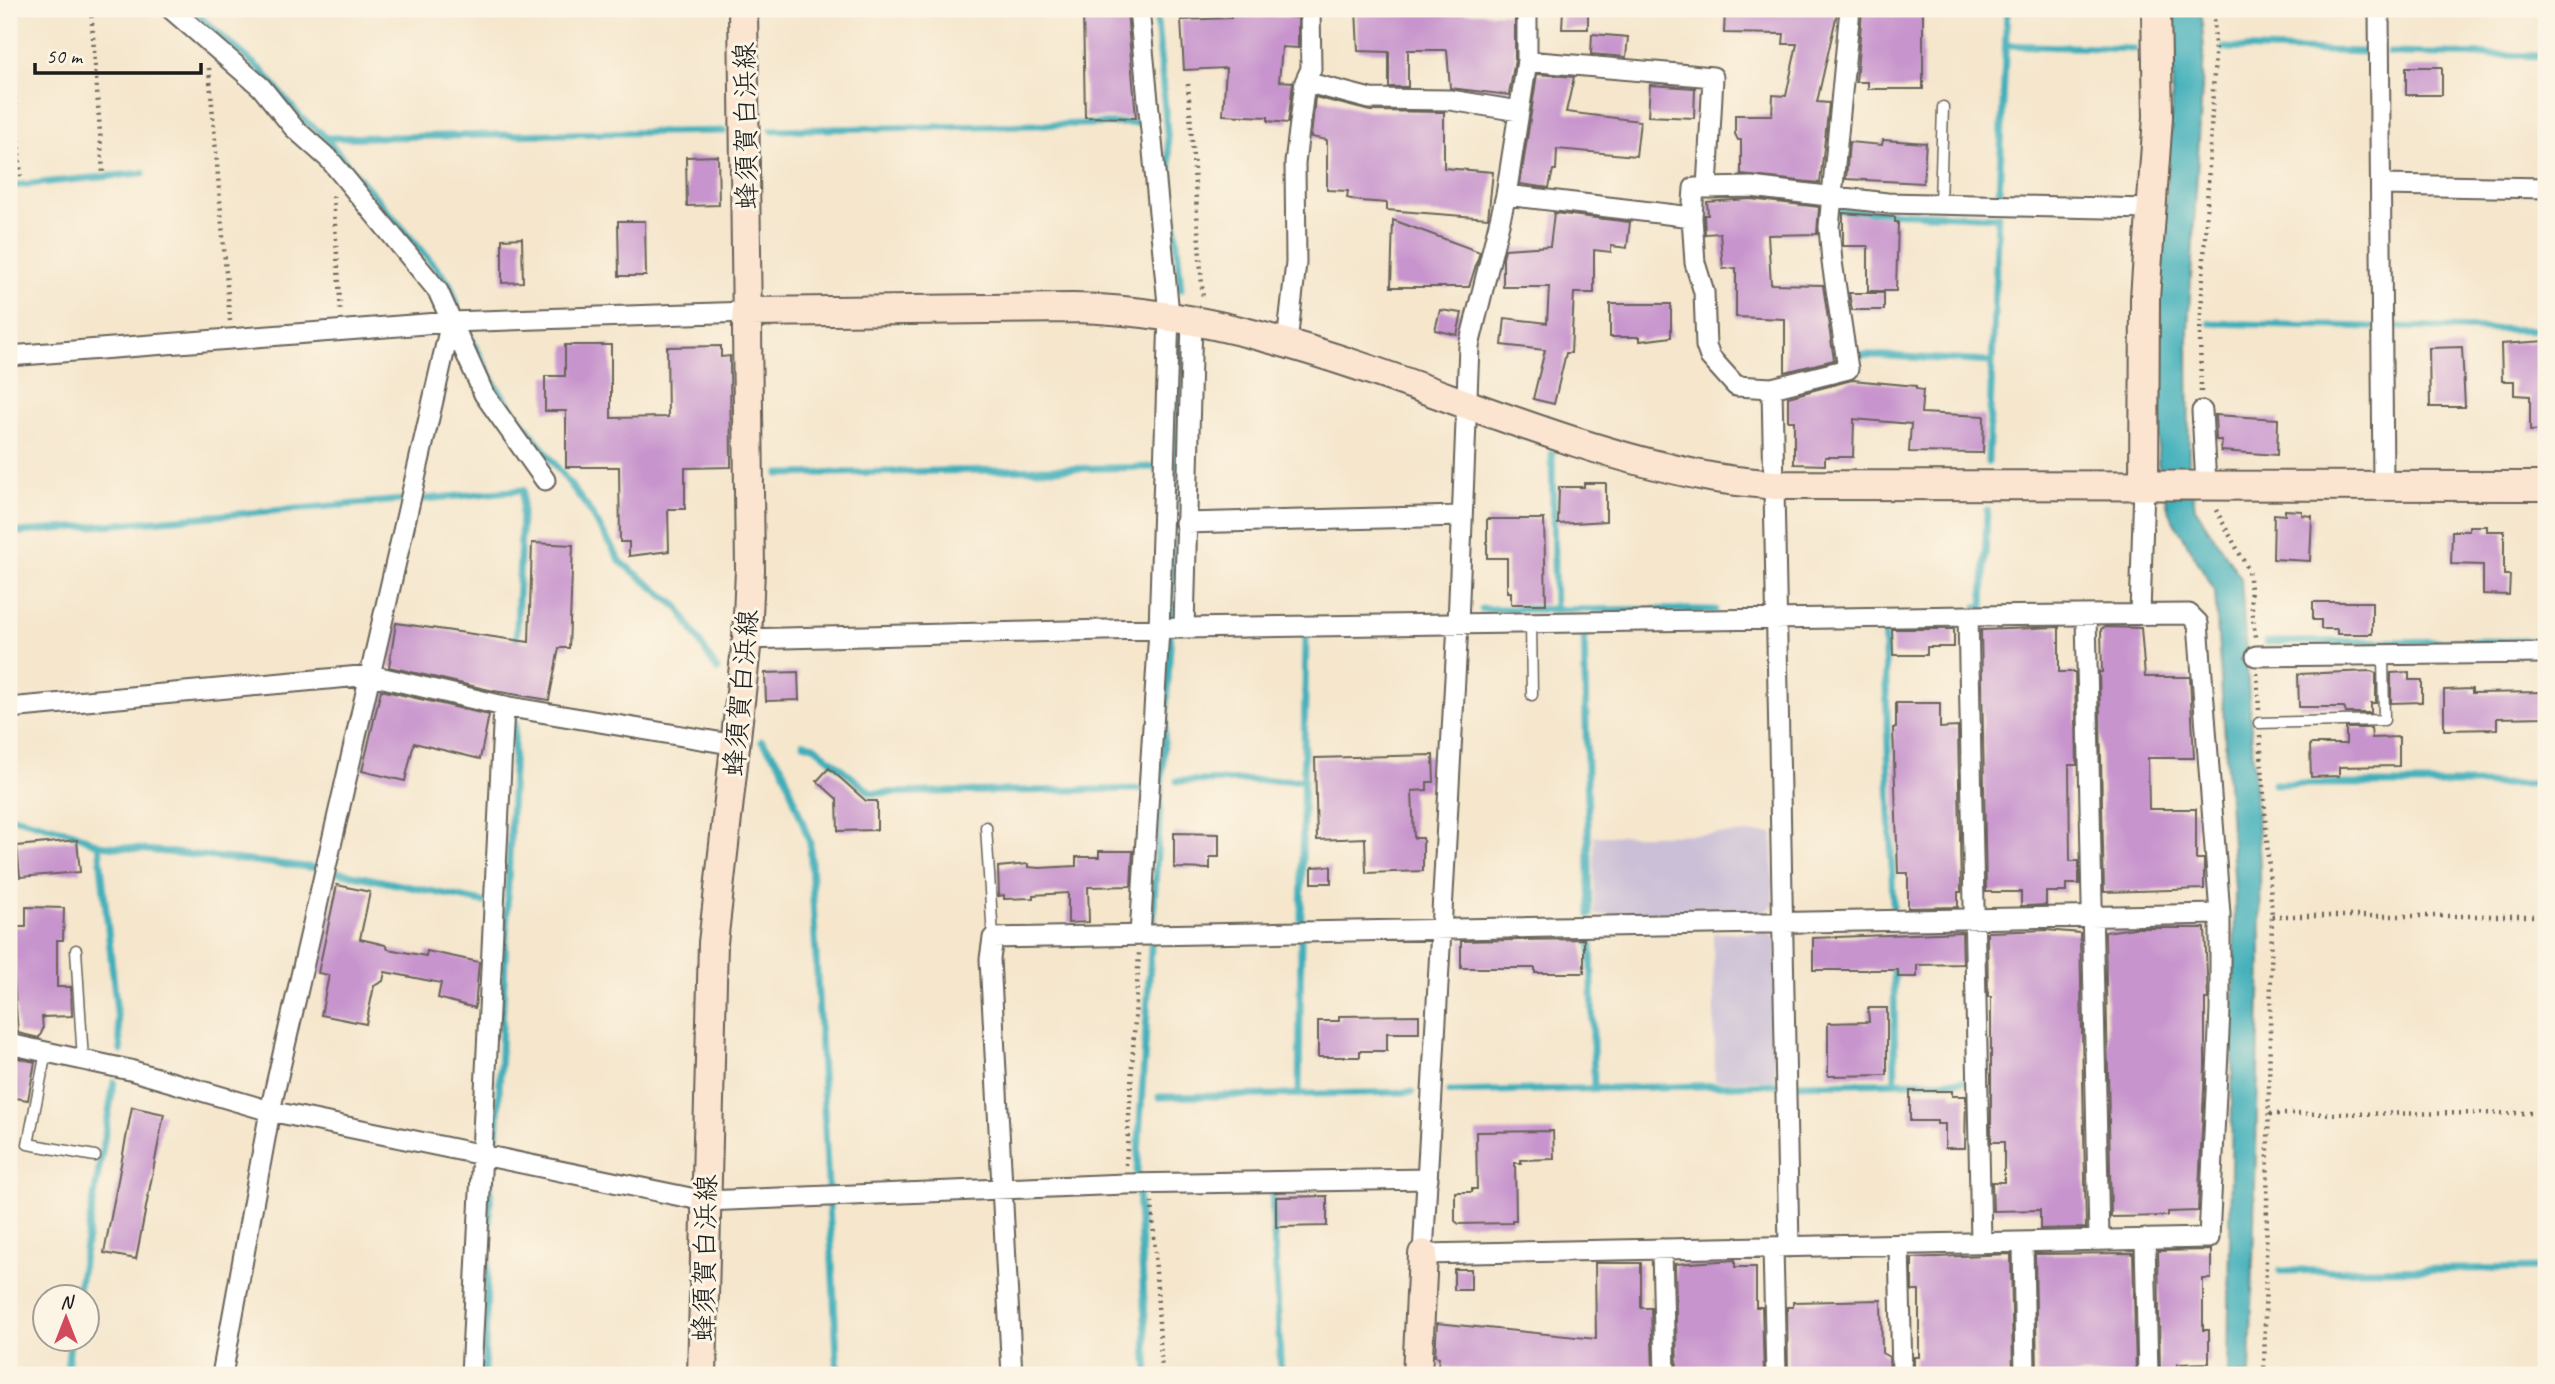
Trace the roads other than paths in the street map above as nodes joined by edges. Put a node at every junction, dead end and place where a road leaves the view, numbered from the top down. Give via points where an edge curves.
1 (171, 9) edge
2 (743, 9) edge
3 (1139, 9) edge
4 (1310, 9) edge
5 (1527, 9) edge
6 (1850, 9) edge
7 (2156, 9) edge
8 (2379, 9) edge
9 (1527, 61) junction
10 (1305, 82) junction
11 (1943, 107) dead end
12 (1519, 111) junction
13 (2382, 185) junction
14 (1707, 188) junction
15 (2546, 188) edge
16 (1506, 195) junction
17 (1831, 197) junction
18 (1940, 204) junction
19 (2150, 209) junction
20 (1692, 217) junction
21 (748, 312) junction
22 (1188, 318) junction
23 (451, 322) junction
24 (1287, 343) junction
25 (9, 356) edge
26 (1772, 387) junction
27 (1466, 403) junction
28 (2202, 411) road end
29 (545, 480) dead end
30 (2152, 484) junction
31 (2383, 484) junction
32 (1773, 485) junction
33 (2206, 485) junction
34 (2546, 486) edge
35 (1462, 516) junction
36 (1185, 523) junction
37 (2140, 614) junction
38 (2086, 615) junction
39 (1968, 616) junction
40 (1776, 618) junction
41 (1531, 622) junction
42 (1458, 624) junction
43 (1171, 629) junction
44 (747, 639) junction
45 (2546, 653) edge
46 (2383, 655) junction
47 (2256, 656) road end
48 (371, 675) junction
49 (1532, 695) dead end
50 (504, 706) junction
51 (9, 708) edge
52 (2259, 723) road end
53 (736, 745) junction
54 (986, 827) dead end
55 (2220, 914) junction
56 (2092, 916) junction
57 (1974, 918) junction
58 (1782, 922) junction
59 (1442, 928) junction
60 (1149, 935) junction
61 (993, 938) junction
62 (75, 950) dead end
63 (9, 1044) edge
64 (46, 1052) junction
65 (83, 1060) junction
66 (270, 1111) junction
67 (482, 1155) junction
68 (95, 1156) dead end
69 (1428, 1179) junction
70 (1003, 1190) junction
71 (705, 1201) junction
72 (2145, 1239) junction
73 (2099, 1240) junction
74 (1981, 1242) junction
75 (2023, 1242) junction
76 (1899, 1244) junction
77 (1781, 1247) junction
78 (1662, 1249) junction
79 (1423, 1254) junction
80 (222, 1375) edge
81 (471, 1375) edge
82 (702, 1375) edge
83 (1012, 1375) edge
84 (1417, 1375) edge
85 (1665, 1375) edge
86 (1776, 1375) edge
87 (1902, 1375) edge
88 (2025, 1375) edge
89 (2148, 1375) edge

1 - 23 street via 261,87 294,128 330,160 438,291
2 - 21 street, 蜂須賀白浜線
3 - 22 street
4 - 10 street via 1311,69
5 - 9 street
6 - 17 street
7 - 19 street via 2158,117
8 - 13 street
9 - 12 street
9 - 14 street via 1713,77
10 - 12 street via 1370,99 1450,100
10 - 24 street via 1295,163 1296,263
11 - 18 lane
12 - 16 street
13 - 15 street
13 - 31 street
14 - 17 street via 1751,187
14 - 20 street via 1694,188
16 - 20 street
16 - 27 street via 1469,346
17 - 18 street
17 - 26 street via 1832,262 1848,369
18 - 19 street
19 - 30 street via 2145,298
20 - 26 street via 1710,357 1736,386
21 - 22 street via 1073,308
21 - 23 street
21 - 44 street, 蜂須賀白浜線
22 - 24 street
22 - 36 street
22 - 43 street
23 - 25 street
23 - 29 street via 484,394
23 - 48 street
24 - 27 street
26 - 32 street
27 - 32 street via 1634,459 1706,477
27 - 35 street
28 - 33 street
30 - 32 street
30 - 33 street
30 - 37 street
31 - 33 street
31 - 34 street
32 - 40 street
35 - 36 street
35 - 42 street
36 - 43 street
37 - 38 street
37 - 55 street via 2189,614 2198,623
38 - 39 street
38 - 56 street
39 - 40 street
39 - 57 street
40 - 41 street
40 - 58 street
41 - 42 street
41 - 49 lane
42 - 43 street
42 - 59 street
43 - 44 street
43 - 60 street
44 - 53 street, 蜂須賀白浜線
45 - 46 street
46 - 47 street
46 - 52 lane via 2384,720
48 - 50 street
48 - 51 street
48 - 66 street
50 - 53 street
50 - 67 street
53 - 71 street, 蜂須賀白浜線 via 713,943
54 - 61 lane
55 - 56 street
55 - 72 street via 2209,1238
56 - 57 street
56 - 73 street
57 - 58 street
57 - 74 street
58 - 59 street
58 - 77 street
59 - 60 street
59 - 69 street
60 - 61 street
61 - 70 street via 990,959
62 - 65 lane
63 - 64 street
64 - 65 street
64 - 68 lane via 28,1144
65 - 66 street
66 - 67 street
66 - 80 street
67 - 71 street
67 - 81 street
69 - 70 street
69 - 79 street
70 - 71 street
70 - 83 street
71 - 82 street, 蜂須賀白浜線
72 - 73 street
72 - 89 street
73 - 75 street
74 - 75 street
74 - 76 street
75 - 88 street
76 - 77 street
76 - 87 street
77 - 78 street
77 - 86 street
78 - 79 street
78 - 85 street
79 - 84 street

